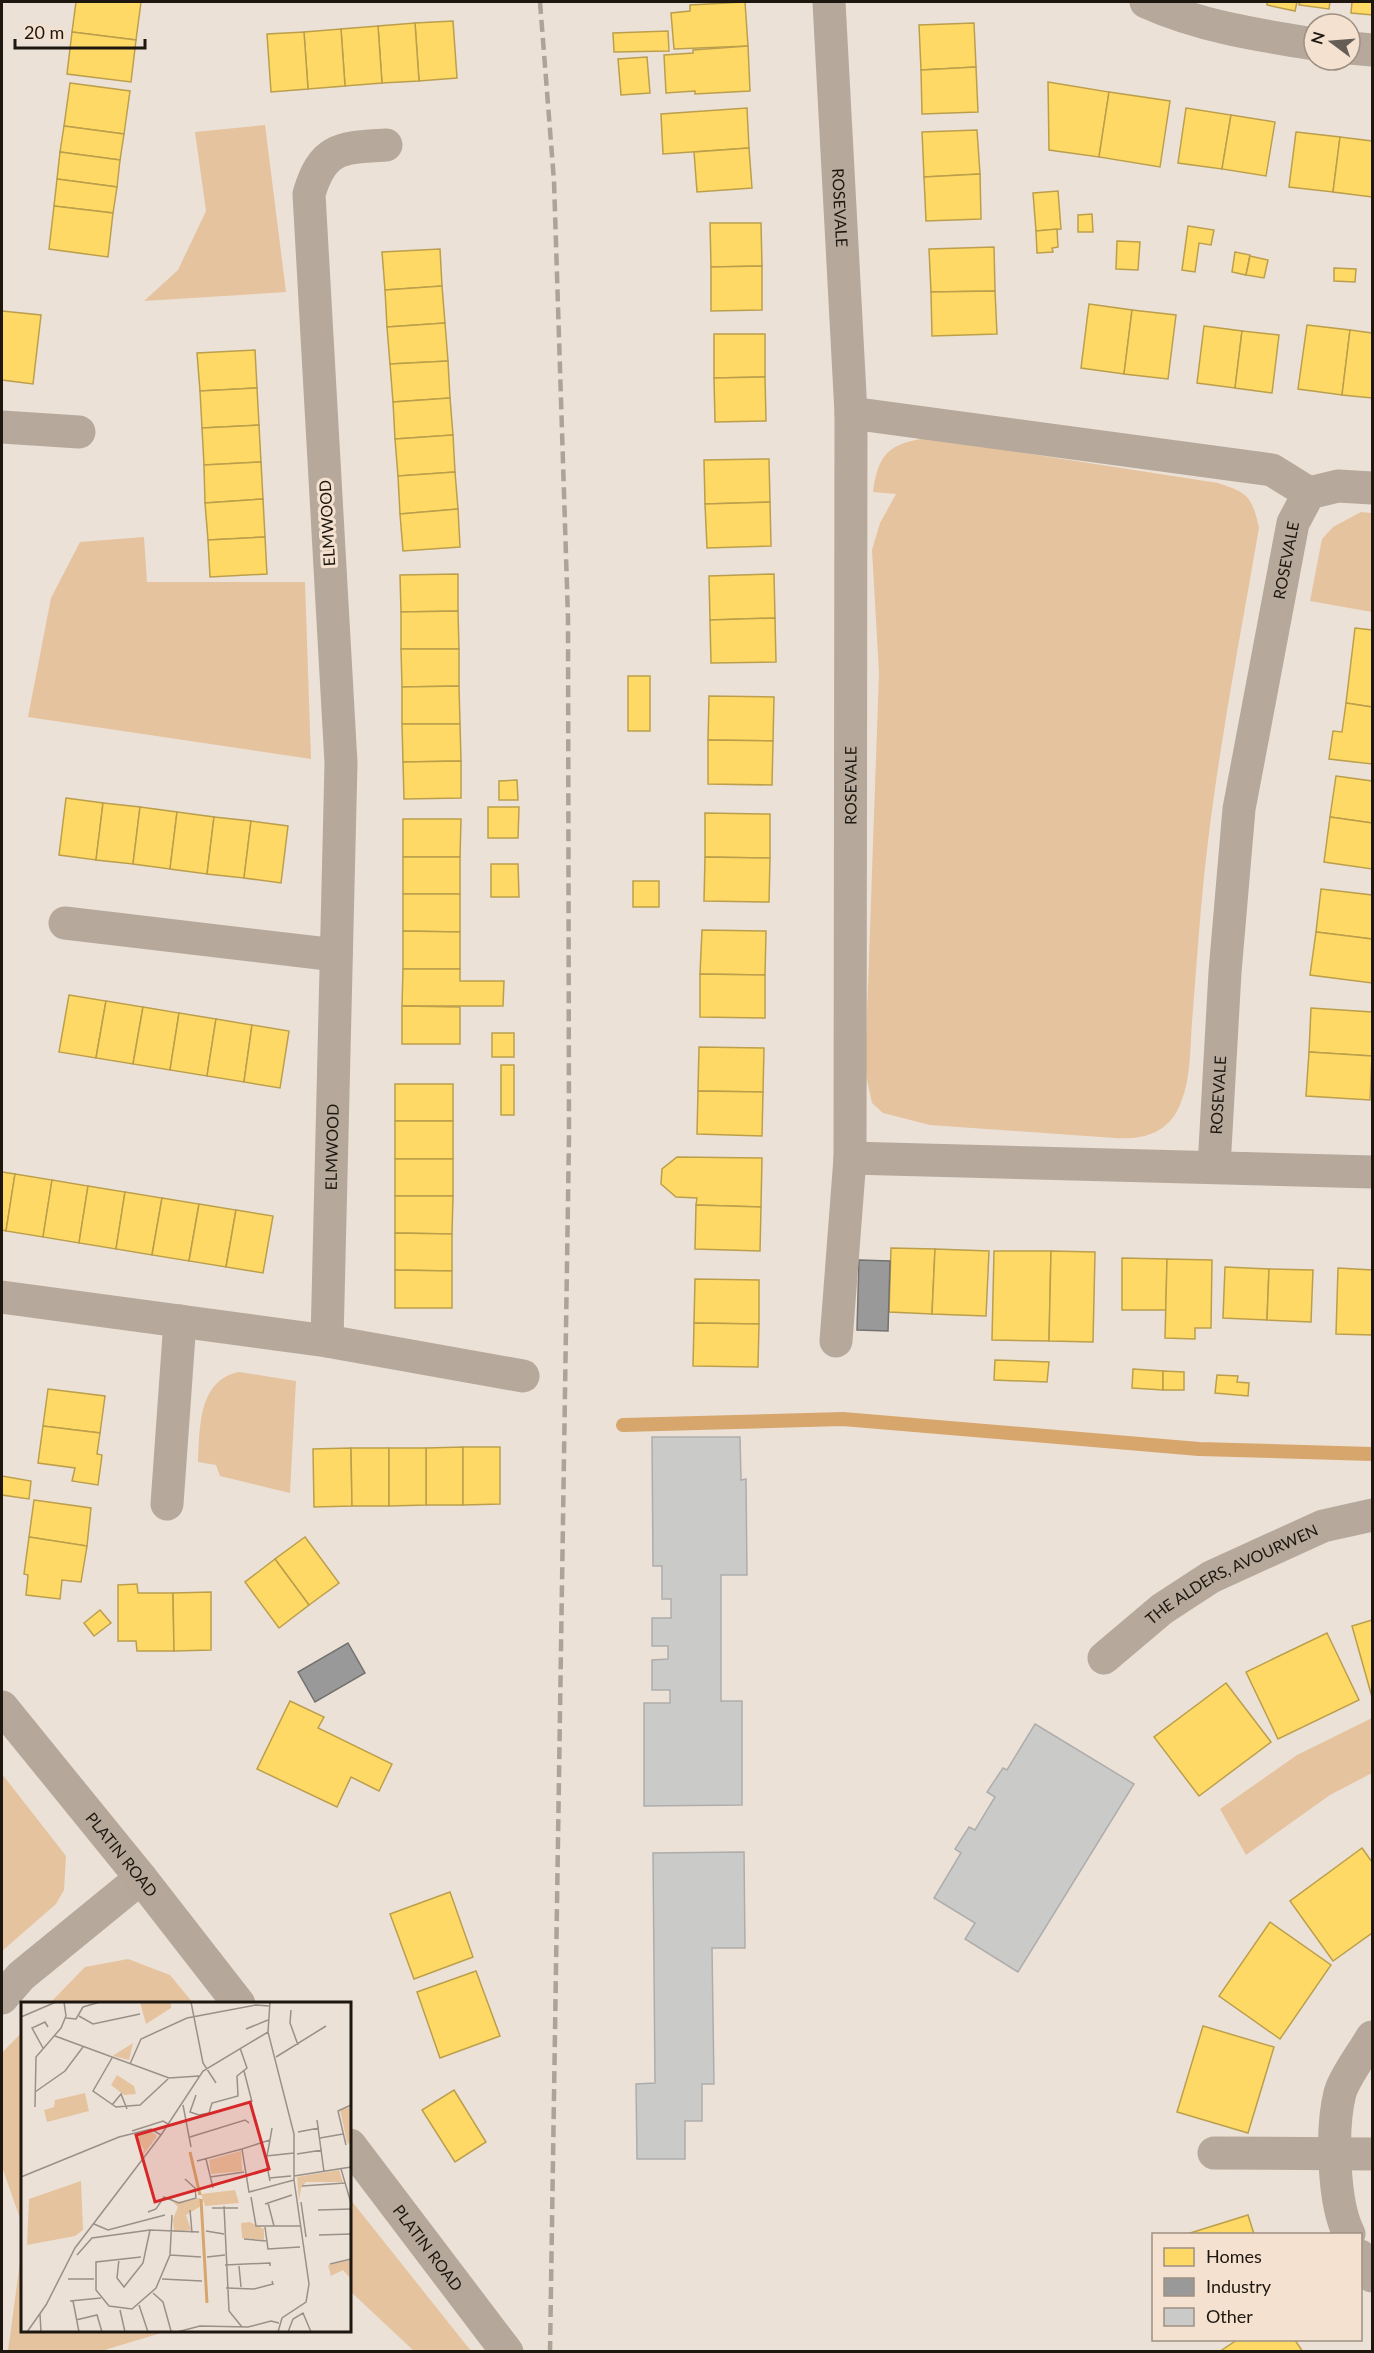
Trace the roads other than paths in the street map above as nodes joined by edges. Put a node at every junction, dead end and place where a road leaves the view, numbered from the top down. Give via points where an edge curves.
1 (829, 2) edge
2 (1146, 2) edge
3 (1302, 42) edge
4 (386, 145) dead end
5 (851, 412) junction
6 (2, 427) edge
7 (79, 432) dead end
8 (1372, 488) edge
9 (1309, 493) junction
10 (65, 923) dead end
11 (336, 955) junction
12 (850, 1158) junction
13 (1214, 1167) junction
14 (1372, 1172) edge
15 (2, 1297) edge
16 (180, 1321) junction
17 (327, 1341) junction
18 (836, 1341) dead end
19 (523, 1376) dead end
20 (167, 1504) dead end
21 (1372, 1515) edge
22 (1104, 1658) dead end
23 (2, 1707) edge
24 (141, 1878) junction
25 (2, 1998) edge
26 (237, 2002) edge
27 (1372, 2037) edge
28 (351, 2146) edge
29 (1214, 2153) dead end
30 (1334, 2154) junction
31 (1372, 2154) edge
32 (1348, 2233) edge
33 (1362, 2259) edge
34 (1372, 2276) edge
35 (507, 2352) edge

1 - 5 street, ROSEVALE
2 - 3 street via 1198,21
4 - 11 street, ELMWOOD via 345,148 327,158 315,174 309,194 341,762
5 - 9 street via 1272,470
5 - 12 street, ROSEVALE
6 - 7 street
8 - 9 street via 1338,486
9 - 13 street, ROSEVALE via 1293,523 1239,808
10 - 11 street
11 - 17 street, ELMWOOD
12 - 13 street
12 - 18 street, ROSEVALE
13 - 14 street
15 - 16 street
16 - 17 street
16 - 20 street
17 - 19 street
21 - 22 street, THE ALDERS, AVOURWEN via 1323,1526 1211,1577 1162,1609
23 - 24 main road, PLATIN ROAD
24 - 25 street via 21,1976
24 - 26 main road, PLATIN ROAD
27 - 30 street via 1341,2092
28 - 35 main road, PLATIN ROAD
29 - 30 street
30 - 31 street
30 - 32 street via 1342,2220
33 - 34 street

